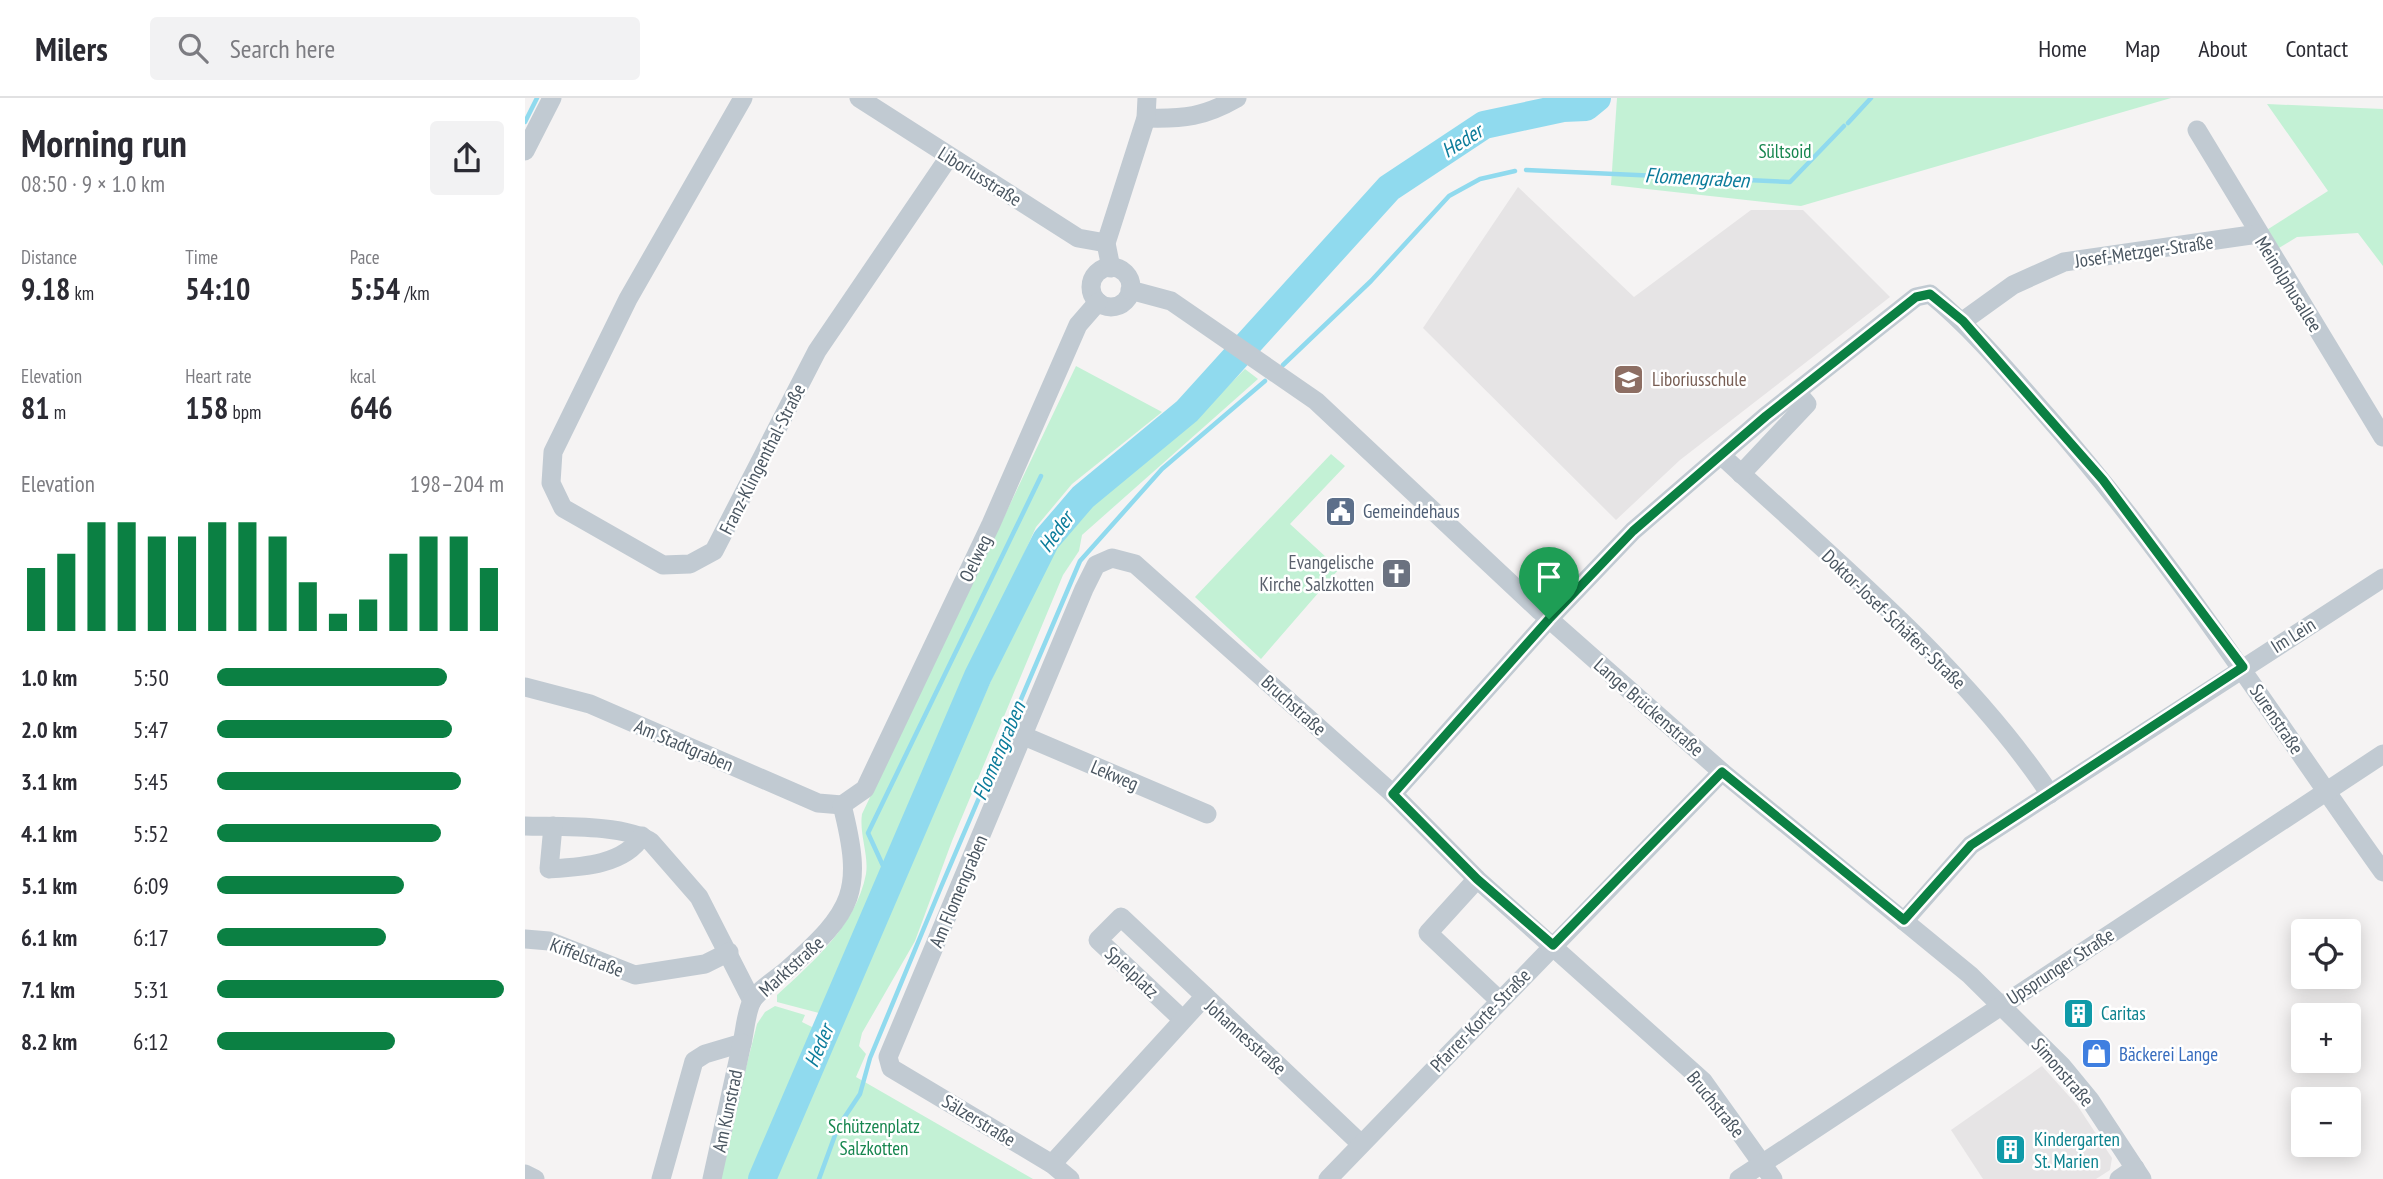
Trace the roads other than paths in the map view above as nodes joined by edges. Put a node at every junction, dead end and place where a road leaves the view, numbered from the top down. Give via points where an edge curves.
1 (552, 98) edge
2 (743, 98) edge
3 (859, 98) edge
4 (1147, 98) edge
5 (1237, 98) edge
6 (1146, 118) junction
7 (2197, 130) dead end
8 (525, 151) edge
9 (949, 157) junction
10 (2257, 234) junction
11 (1106, 243) junction
12 (1111, 268) junction
13 (1130, 290) junction
14 (1098, 302) junction
15 (1963, 321) junction
16 (1797, 392) junction
17 (2383, 437) edge
18 (1722, 456) junction
19 (1741, 474) junction
20 (1096, 565) joint
21 (2383, 578) edge
22 (1549, 619) junction
23 (2243, 667) junction
24 (525, 687) edge
25 (1024, 736) junction
26 (2383, 754) edge
27 (1722, 772) junction
28 (2326, 791) junction
29 (1393, 794) junction
30 (2050, 794) junction
31 (842, 805) junction
32 (1206, 814) dead end
33 (525, 826) edge
34 (553, 827) junction
35 (642, 836) junction
36 (2383, 872) edge
37 (1477, 879) junction
38 (1904, 920) junction
39 (525, 939) edge
40 (1553, 945) junction
41 (729, 952) junction
42 (1205, 996) junction
43 (1499, 1000) junction
44 (752, 1001) junction
45 (2001, 1004) junction
46 (1182, 1019) junction
47 (742, 1043) junction
48 (888, 1063) joint
49 (1361, 1144) junction
50 (1052, 1164) junction
51 (1768, 1172) edge
52 (525, 1174) edge
53 (2132, 1175) edge
54 (535, 1179) edge
55 (661, 1179) edge
56 (712, 1179) edge
57 (1070, 1179) edge
58 (1328, 1179) edge
59 (1739, 1179) edge

1 - 8 street
2 - 9 street, Franz-Klingenthal-Straße via 628,299 553,453 551,484 563,508 663,565 690,564 714,551 817,351
3 - 9 street, Liboriusstraße
4 - 6 street
5 - 6 street via 1185,119
6 - 11 street
7 - 10 street, Meinolphusallee
9 - 11 street, Liboriusstraße via 1078,238
10 - 15 street, Josef-Metzger-Straße via 2064,262 2013,285
10 - 17 street, Meinolphusallee
11 - 12 street
12 - 13 street via 1126,275
12 - 14 street via 1093,280 1092,293
13 - 14 street via 1117,306
13 - 22 street, Lange Brückenstraße via 1171,301 1315,401
14 - 31 street, Oelweg via 1078,326 991,524 865,789
15 - 16 street, Surenstraße via 1930,294 1916,297
15 - 23 street, Surenstraße via 2103,480
16 - 18 street
16 - 19 street via 1807,404
18 - 19 street, Doktor-Josef-Schäfers-Straße
18 - 22 street via 1633,531
19 - 30 street, Doktor-Josef-Schäfers-Straße via 1942,662 2016,743
20 - 25 street, Am Flomengraben
20 - 29 street, Bruchstraße via 1112,558 1135,564
21 - 23 street, Im Lein
22 - 27 street, Lange Brückenstraße
22 - 29 street
23 - 28 street, Surenstraße
23 - 30 street, Im Lein
24 - 31 street, Am Stadtgraben via 590,704 818,803
25 - 32 street, Lekweg
25 - 48 street, Am Flomengraben
26 - 28 street, Upsprunger Straße
27 - 38 street, Lange Brückenstraße
27 - 40 street, Pfarrer-Korte-Straße
28 - 36 street, Surenstraße
28 - 45 street, Upsprunger Straße
29 - 37 street, Bruchstraße
30 - 38 street, Im Lein via 1971,845
31 - 44 street, Marktstraße via 854,852 845,905 826,934
33 - 34 street
34 - 35 street
34 - 35 street via 549,869 590,866 633,850
35 - 41 street via 699,897
37 - 40 street, Bruchstraße
37 - 43 street via 1428,933
38 - 45 street, Lange Brückenstraße
39 - 41 street, Kiffelstraße via 549,941 635,975 705,964
40 - 43 street, Pfarrer-Korte-Straße
40 - 51 street, Bruchstraße via 1703,1081
41 - 44 street
42 - 46 street, Johannesstraße
42 - 46 street, Spielplatz via 1121,917 1098,940
42 - 49 street, Johannesstraße
43 - 49 street, Pfarrer-Korte-Straße
44 - 47 street, Marktstraße
45 - 51 street, Upsprunger Straße
45 - 53 street, Simonstraße via 2078,1086
46 - 50 street, Johannesstraße
47 - 55 street via 705,1054 691,1067
47 - 56 street, Am Kunstrad
48 - 50 street, Sälzerstraße
49 - 58 street, Pfarrer-Korte-Straße
50 - 57 street, Sälzerstraße
51 - 59 street, Upsprunger Straße
52 - 54 street

